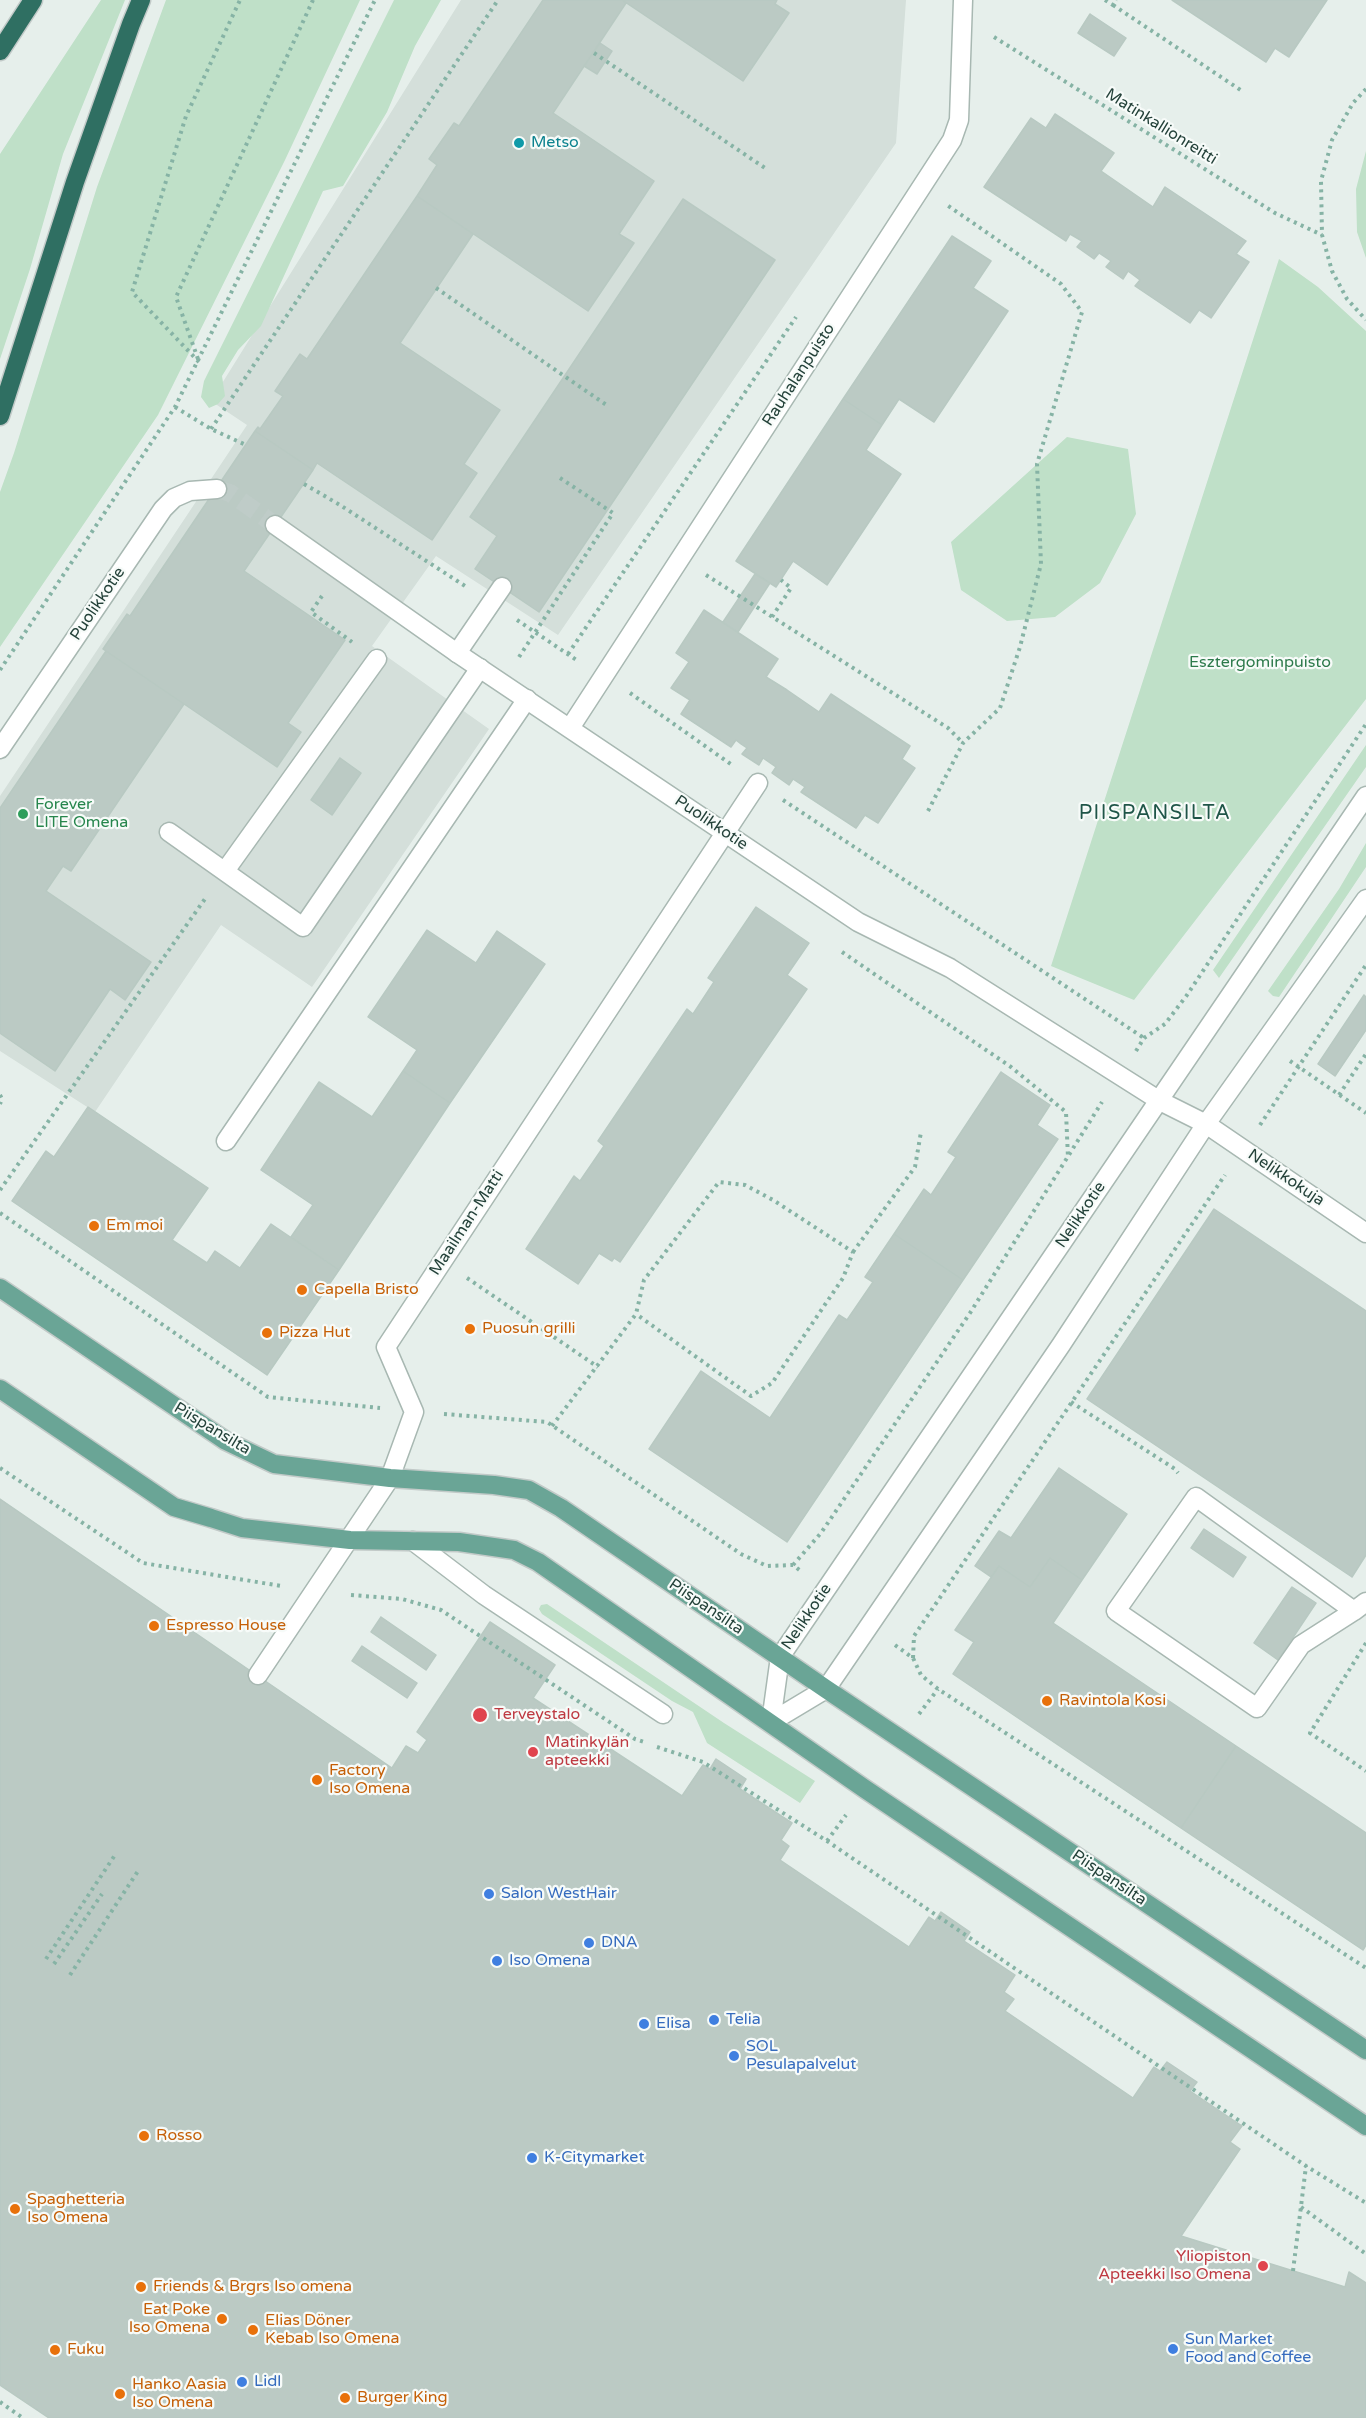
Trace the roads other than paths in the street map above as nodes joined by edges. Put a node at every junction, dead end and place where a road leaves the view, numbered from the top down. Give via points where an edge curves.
1 (33, 0) edge
2 (141, 0) edge
3 (963, 0) edge
4 (0, 51) edge
5 (0, 416) edge
6 (217, 489) tunnel mouth
7 (275, 525) tunnel mouth
8 (502, 587) dead end
9 (458, 653) junction
10 (377, 658) dead end
11 (480, 668) junction
12 (526, 699) junction
13 (570, 728) junction
14 (0, 749) edge
15 (758, 783) road end
16 (1366, 796) edge
17 (170, 832) dead end
18 (724, 832) junction
19 (225, 871) junction
20 (1366, 899) edge
21 (1160, 1101) junction
22 (1206, 1124) junction
23 (226, 1141) dead end
24 (1366, 1233) edge
25 (0, 1287) edge
26 (0, 1389) edge
27 (390, 1478) junction
28 (350, 1540) junction
29 (413, 1541) junction
30 (1360, 1606) edge
31 (780, 1657) junction
32 (258, 1675) dead end
33 (826, 1689) junction
34 (663, 1714) dead end
35 (771, 1722) junction
36 (1366, 2050) edge
37 (1366, 2126) edge

1 - 4 highway
2 - 5 highway via 75,182
3 - 13 street, Rauhalanpuisto via 959,120 952,140
6 - 14 street, Puolikkotie via 190,491 163,508
7 - 9 street, Puolikkotie
8 - 9 street
9 - 11 street, Puolikkotie
10 - 19 street
11 - 12 street, Puolikkotie
11 - 19 street via 303,927
12 - 13 street, Puolikkotie
12 - 23 street
13 - 18 street, Puolikkotie
15 - 18 street, Maailman-Matti
16 - 21 street, Nelikkotie
17 - 19 street
18 - 21 street, Puolikkotie via 858,922 950,968
18 - 27 street, Maailman-Matti via 386,1347 414,1412
20 - 22 street
21 - 22 street, Nelikkokuja
21 - 31 street, Nelikkotie
22 - 24 street, Nelikkokuja
22 - 33 street
25 - 27 main road, Piispansilta via 226,1441 274,1464
26 - 28 main road via 174,1507 242,1528
27 - 28 street, Maailman-Matti
27 - 31 main road, Piispansilta via 529,1490
28 - 29 main road
28 - 32 street, Maailman-Matti
29 - 34 street via 484,1594
29 - 35 main road via 459,1542 514,1550 538,1562
30 - 30 street via 1301,1645 1257,1708 1116,1611 1196,1497
31 - 33 main road, Piispansilta
31 - 35 street, Nelikkotie
33 - 35 street
33 - 36 main road, Piispansilta
35 - 37 main road

